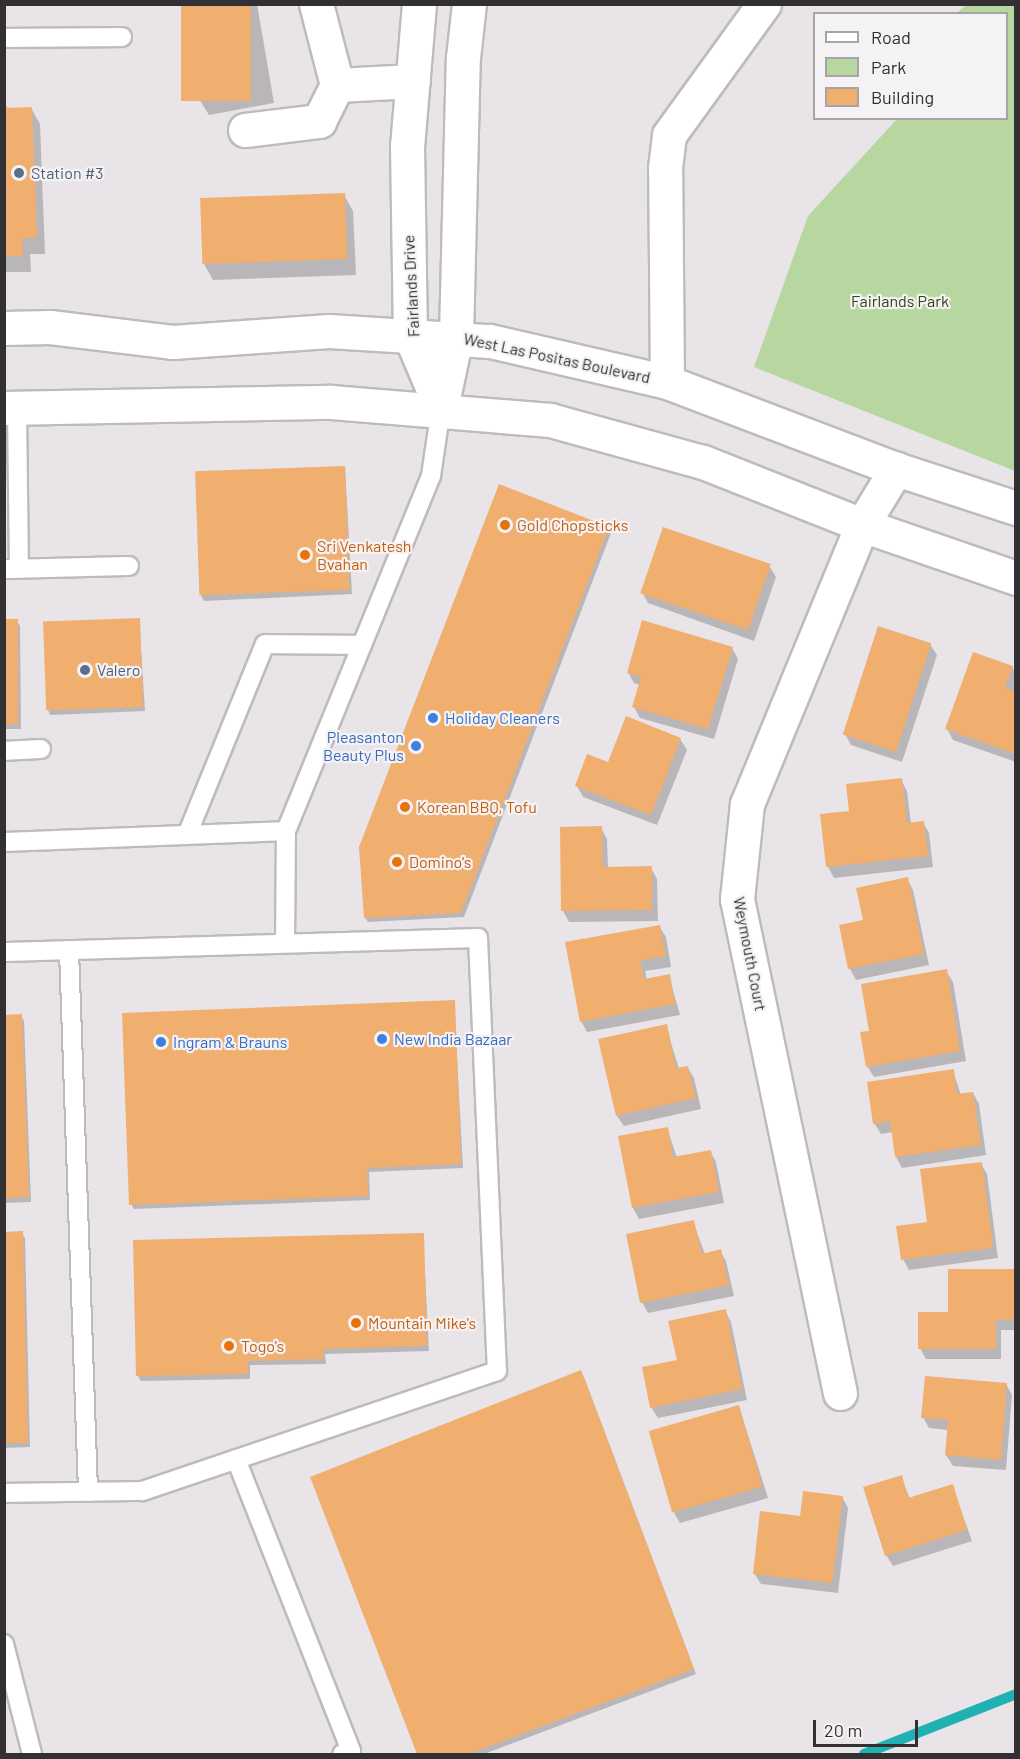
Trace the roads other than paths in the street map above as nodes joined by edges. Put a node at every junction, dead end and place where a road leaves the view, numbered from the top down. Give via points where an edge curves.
1 (316, 4) edge
2 (419, 4) edge
3 (469, 4) edge
4 (764, 4) edge
5 (122, 37) dead end
6 (4, 38) edge
7 (413, 81) junction
8 (337, 85) junction
9 (245, 130) dead end
10 (4, 328) edge
11 (410, 335) junction
12 (456, 337) junction
13 (667, 382) junction
14 (11, 408) edge
15 (441, 408) junction
16 (896, 469) junction
17 (1016, 508) edge
18 (862, 525) junction
19 (129, 566) dead end
20 (12, 568) edge
21 (1016, 578) edge
22 (362, 645) junction
23 (40, 748) dead end
24 (4, 751) edge
25 (286, 831) junction
26 (187, 835) junction
27 (4, 842) edge
28 (285, 943) junction
29 (69, 950) junction
30 (4, 952) edge
31 (840, 1393) dead end
32 (236, 1459) junction
33 (88, 1492) junction
34 (4, 1493) edge
35 (4, 1644) edge
36 (32, 1755) edge
37 (342, 1755) edge

1 - 8 street
2 - 7 street, Fairlands Drive
3 - 12 street via 463,58
4 - 13 street via 669,135 665,168
5 - 6 lane
7 - 8 street
7 - 11 street, Fairlands Drive via 407,146
8 - 9 street via 319,121
10 - 11 street, West Las Positas Boulevard via 50,327 172,342 329,331
11 - 12 street, West Las Positas Boulevard
11 - 15 street, Fairlands Drive
12 - 13 street, West Las Positas Boulevard
12 - 15 street
13 - 16 street, West Las Positas Boulevard
14 - 15 street via 331,402
14 - 20 lane
15 - 18 street via 550,420 702,462
15 - 22 lane via 431,476
16 - 17 street, West Las Positas Boulevard
16 - 18 street, Weymouth Court
18 - 21 street
18 - 31 street, Weymouth Court via 747,804 737,899
19 - 20 lane
22 - 25 lane
22 - 26 lane via 265,644
23 - 24 lane
25 - 26 lane
25 - 28 lane
26 - 27 lane
28 - 29 lane
28 - 32 lane via 478,938 497,1371
29 - 30 lane
29 - 33 lane
32 - 33 lane via 142,1491
32 - 37 lane via 351,1751
33 - 34 lane
35 - 36 lane

